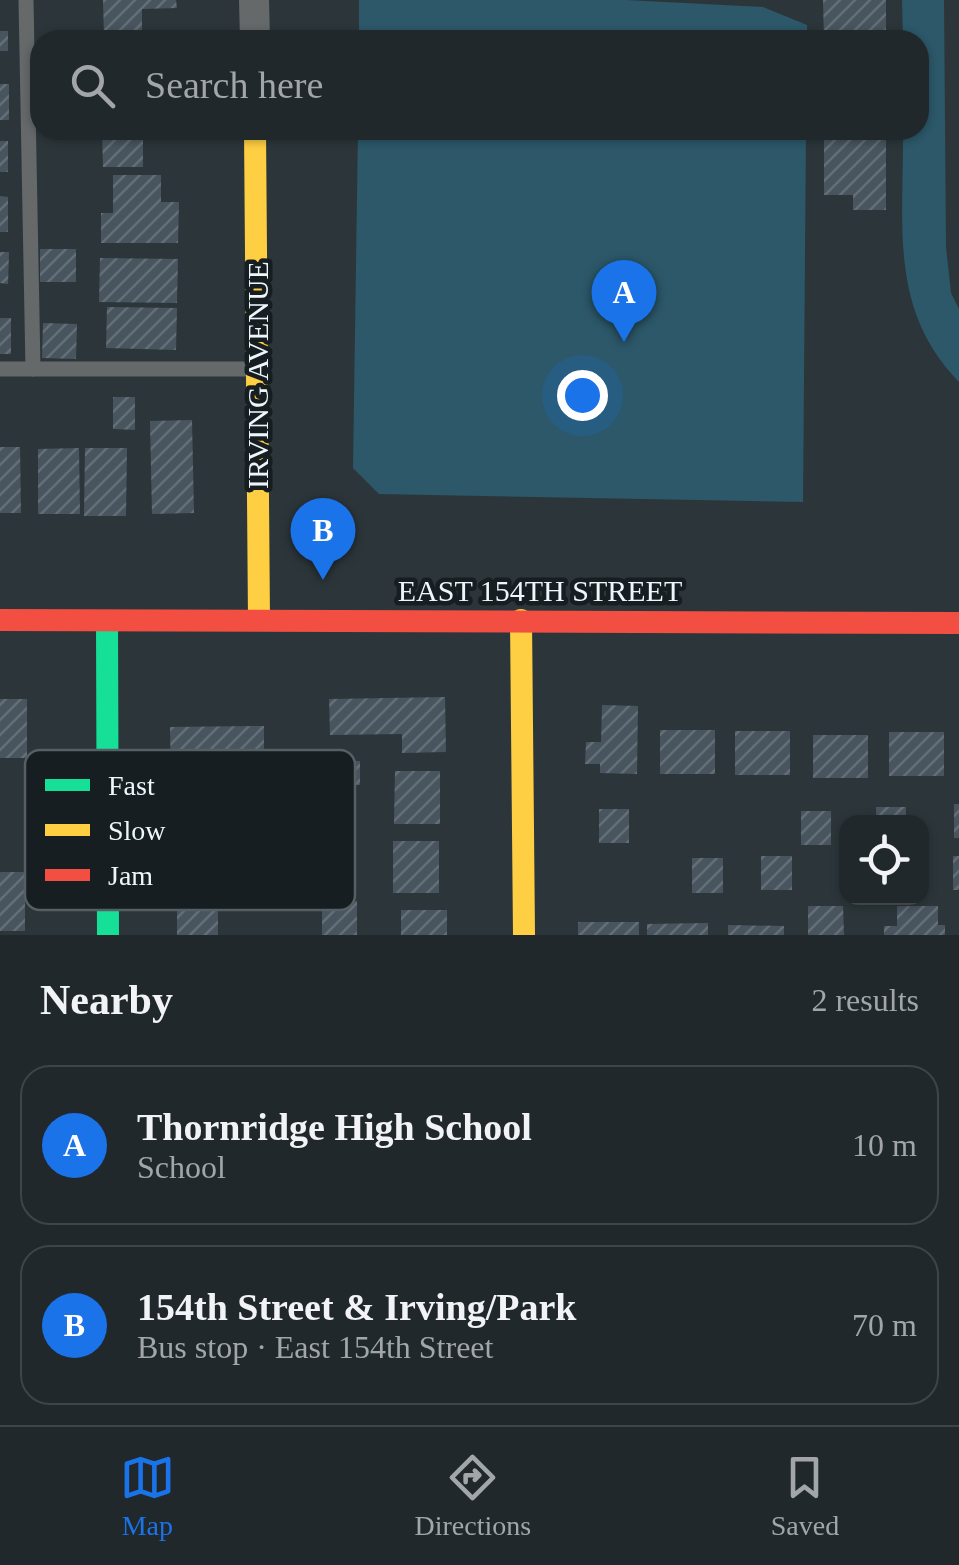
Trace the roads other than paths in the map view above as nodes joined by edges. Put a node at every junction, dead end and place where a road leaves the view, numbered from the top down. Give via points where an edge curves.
1 (26, 0) edge
2 (254, 0) edge
3 (255, 30) edge
4 (256, 140) edge
5 (0, 369) edge
6 (33, 369) junction
7 (257, 369) junction
8 (0, 620) edge
9 (107, 620) junction
10 (259, 620) junction
11 (521, 620) junction
12 (959, 623) edge
13 (107, 750) edge
14 (108, 910) edge
15 (108, 935) edge
16 (524, 935) edge

1 - 6 lane
2 - 3 street
4 - 7 street, IRVING AVENUE
5 - 6 lane
6 - 7 lane
7 - 10 street, IRVING AVENUE
8 - 9 street, EAST 154TH STREET
9 - 10 street, EAST 154TH STREET
9 - 13 street
10 - 11 street, EAST 154TH STREET
11 - 12 street, EAST 154TH STREET
11 - 16 street
14 - 15 street

